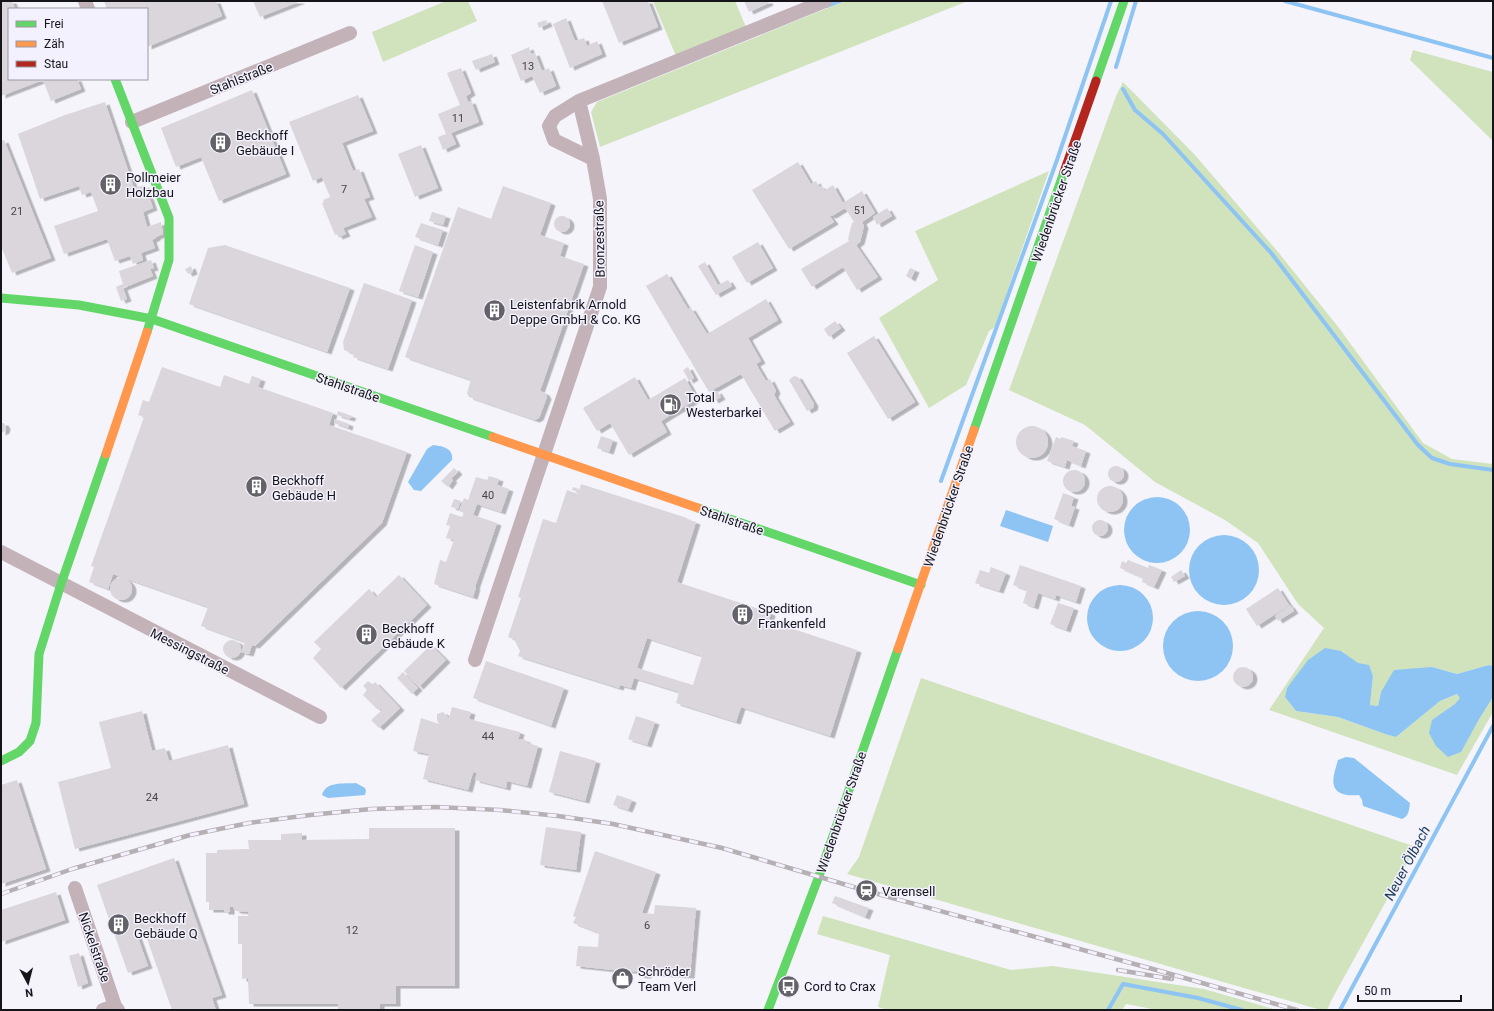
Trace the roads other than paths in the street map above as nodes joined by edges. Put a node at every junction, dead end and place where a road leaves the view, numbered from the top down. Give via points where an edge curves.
1 (825, 1) edge
2 (1124, 1) edge
3 (350, 33) dead end
4 (115, 80) edge
5 (579, 100) junction
6 (132, 122) junction
7 (593, 159) junction
8 (1, 298) edge
9 (152, 319) junction
10 (544, 455) junction
11 (1, 552) edge
12 (61, 584) junction
13 (921, 585) junction
14 (474, 660) dead end
15 (320, 717) dead end
16 (1, 761) edge
17 (75, 888) dead end
18 (112, 1009) edge
19 (768, 1010) edge

1 - 5 street
2 - 13 street, Wiedenbrücker Straße
3 - 6 street, Stahlstraße
4 - 6 street
5 - 7 street, Bronzestraße
5 - 7 street via 555,116 549,126 554,140
6 - 9 street via 169,218 169,260
7 - 10 street, Bronzestraße via 600,199 600,287
8 - 9 street, Stahlstraße via 79,305
9 - 10 street, Stahlstraße
9 - 12 street
10 - 13 street, Stahlstraße
10 - 14 street
11 - 12 street, Messingstraße
12 - 15 street, Messingstraße
12 - 16 street via 39,654 36,723 30,741 19,752
13 - 19 street, Wiedenbrücker Straße via 819,876
17 - 18 street, Nickelstraße

